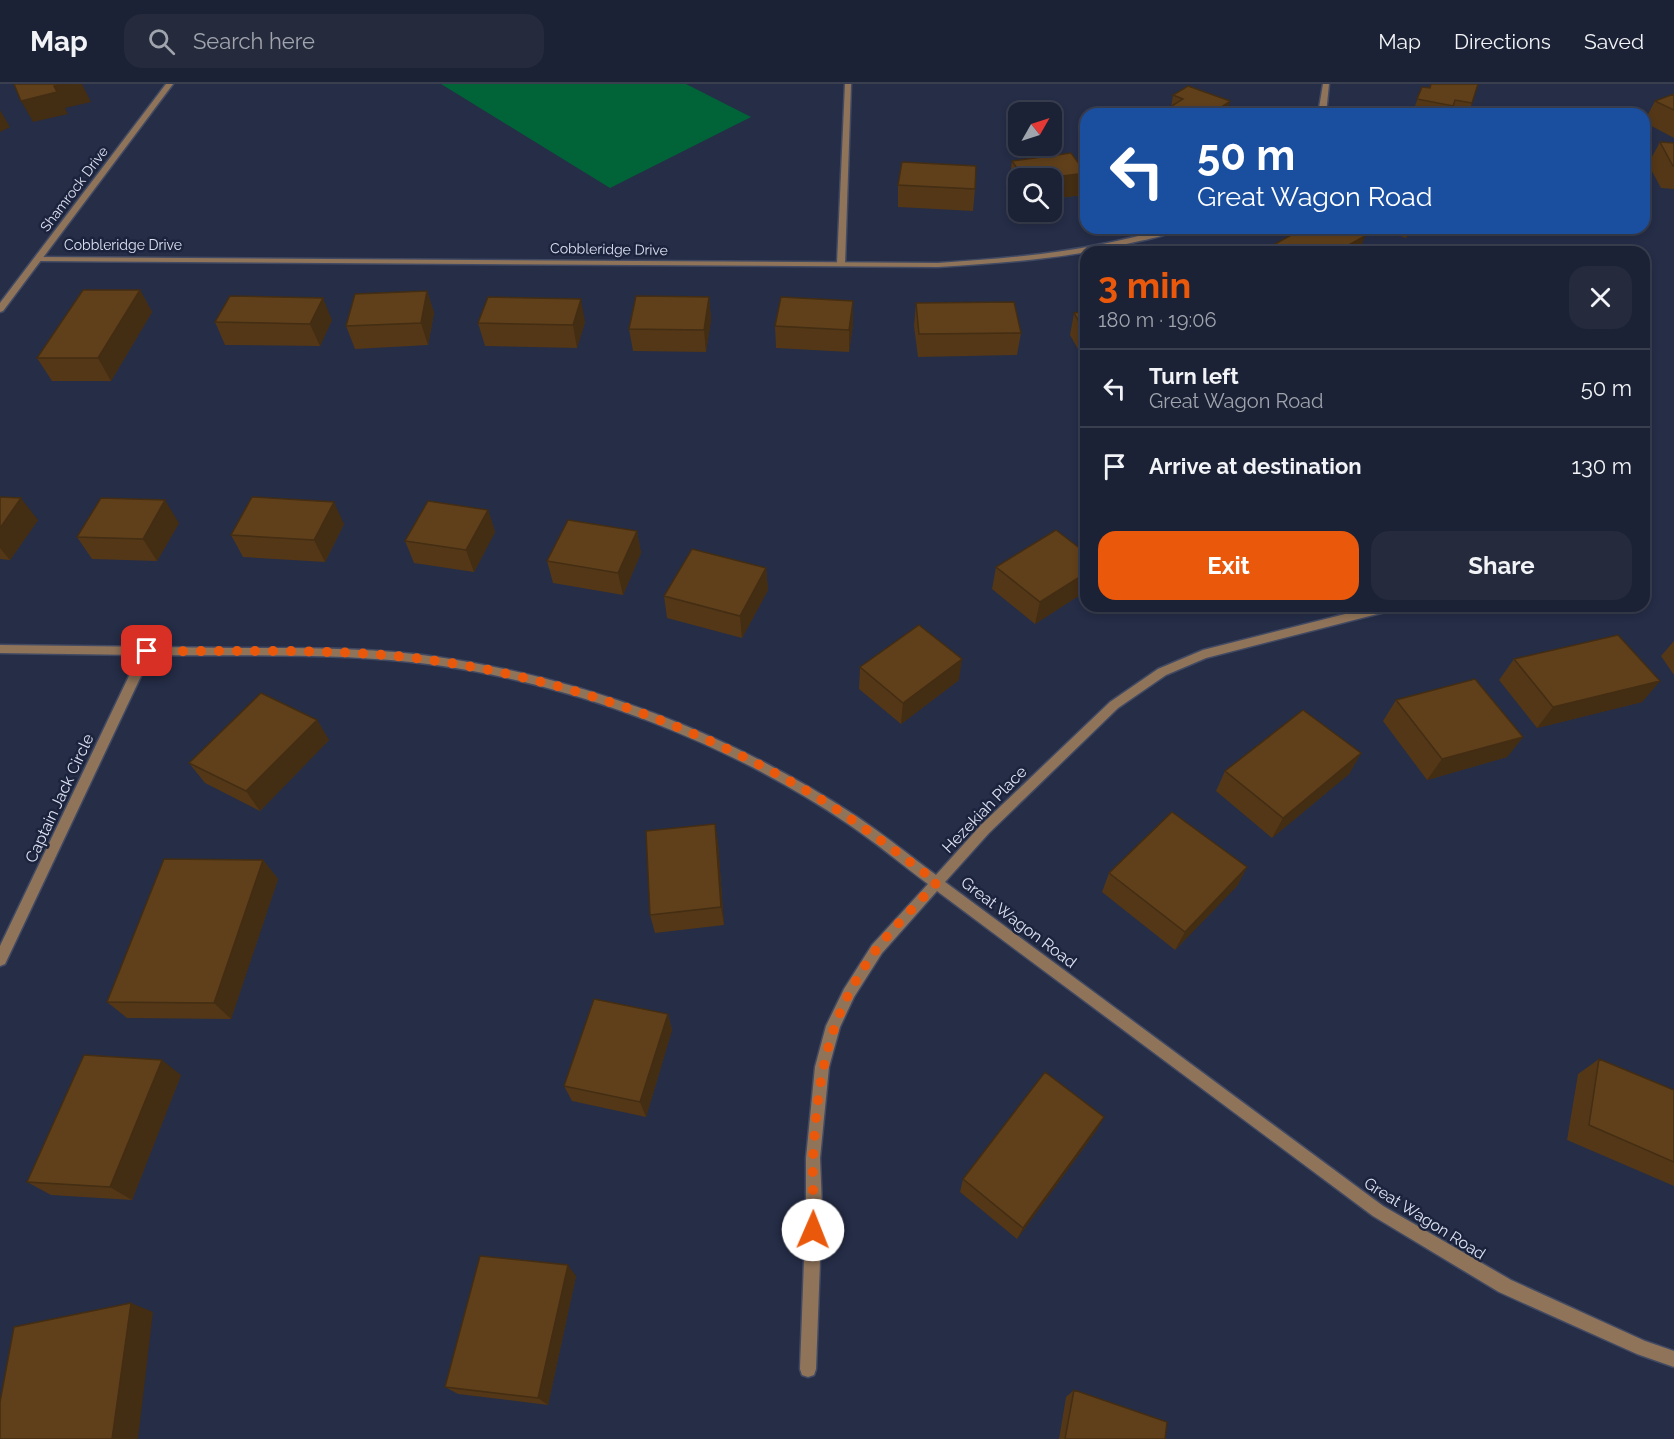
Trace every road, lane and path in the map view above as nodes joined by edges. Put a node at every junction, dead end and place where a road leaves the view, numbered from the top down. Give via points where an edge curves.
1 (170, 84) edge
2 (848, 84) edge
3 (1326, 84) edge
4 (1323, 108) edge
5 (1158, 234) edge
6 (1108, 246) edge
7 (1080, 252) edge
8 (39, 258) junction
9 (841, 264) junction
10 (0, 309) edge
11 (1369, 612) edge
12 (0, 649) edge
13 (147, 651) junction
14 (937, 882) junction
15 (0, 960) edge
16 (1674, 1359) edge
17 (808, 1369) dead end

1 - 8 street, Shamrock Drive
2 - 9 street
3 - 4 street
5 - 6 street, Cobbleridge Drive
7 - 9 street, Cobbleridge Drive via 938,265
8 - 9 street, Cobbleridge Drive
8 - 10 street, Shamrock Drive
11 - 14 street, Hezekiah Place via 1203,654 1162,672 1114,705 985,829
12 - 13 street, Great Wagon Road
13 - 14 street, Great Wagon Road via 338,653 436,661 532,680 618,704 714,742 807,791
13 - 15 street, Captain Jack Circle
14 - 16 street, Great Wagon Road via 1378,1211 1505,1286
14 - 17 street, Hezekiah Place via 877,949 849,993 833,1026 822,1067 813,1158

